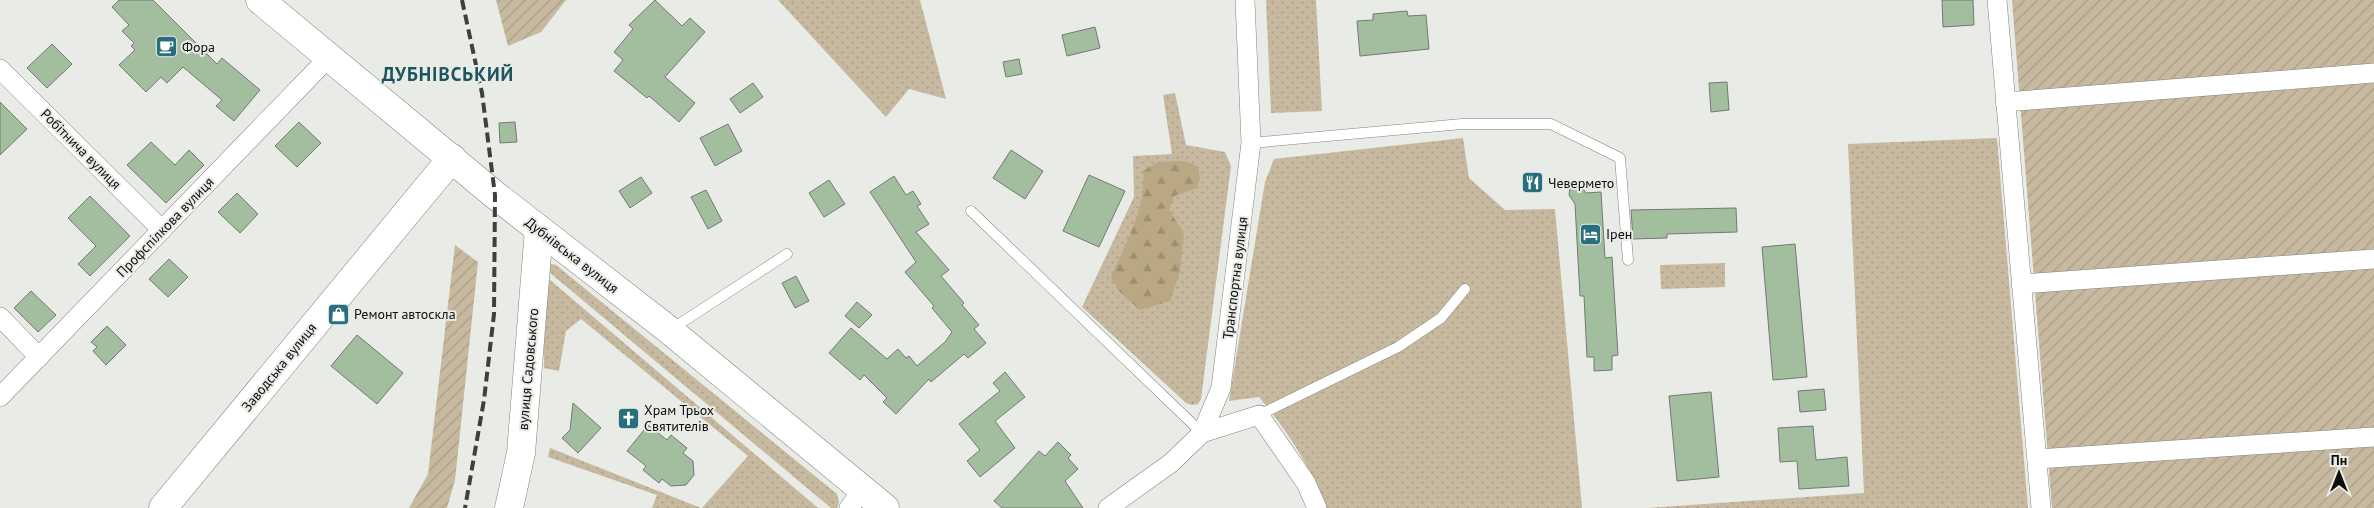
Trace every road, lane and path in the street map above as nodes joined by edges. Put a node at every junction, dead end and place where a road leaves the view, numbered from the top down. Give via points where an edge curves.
1 (260, 0) edge
2 (1245, 0) edge
3 (1997, 0) edge
4 (329, 57) junction
5 (0, 69) edge
6 (2374, 73) edge
7 (2005, 102) junction
8 (1252, 143) junction
9 (452, 158) junction
10 (971, 211) dead end
11 (539, 229) junction
12 (162, 230) junction
13 (787, 254) dead end
14 (2374, 259) edge
15 (1628, 260) dead end
16 (2021, 284) junction
17 (1465, 289) dead end
18 (0, 317) edge
19 (669, 330) junction
20 (39, 357) junction
21 (0, 397) edge
22 (1259, 415) junction
23 (1202, 433) junction
24 (2374, 436) edge
25 (2037, 459) junction
26 (856, 498) edge
27 (163, 508) edge
28 (509, 508) edge
29 (885, 508) edge
30 (1108, 508) edge
31 (1317, 508) edge
32 (2041, 508) edge

1 - 4 main road, Дубнівська вулиця
2 - 8 street, Транспортна вулиця
3 - 7 street
4 - 9 main road, Дубнівська вулиця
4 - 12 street, Профспілкова вулиця
5 - 12 street, Робітнича вулиця
6 - 7 street
7 - 16 street
8 - 15 lane via 1462,124 1551,124 1620,158
8 - 23 street, Транспортна вулиця via 1221,388
9 - 11 main road, Дубнівська вулиця
9 - 27 main road, Заводська вулиця
10 - 23 lane
11 - 19 main road, Дубнівська вулиця
11 - 28 main road, вулиця Садовського via 521,453
12 - 20 street, Профспілкова вулиця
13 - 19 lane
14 - 16 street
16 - 25 street
17 - 22 lane via 1441,318 1398,347
18 - 20 street
19 - 26 main road, Дубнівська вулиця
20 - 21 street, Профспілкова вулиця
22 - 23 street
22 - 31 street via 1306,483
23 - 30 street, Транспортна вулиця via 1171,463
24 - 25 street
25 - 32 street
26 - 29 main road, Дубнівська вулиця

